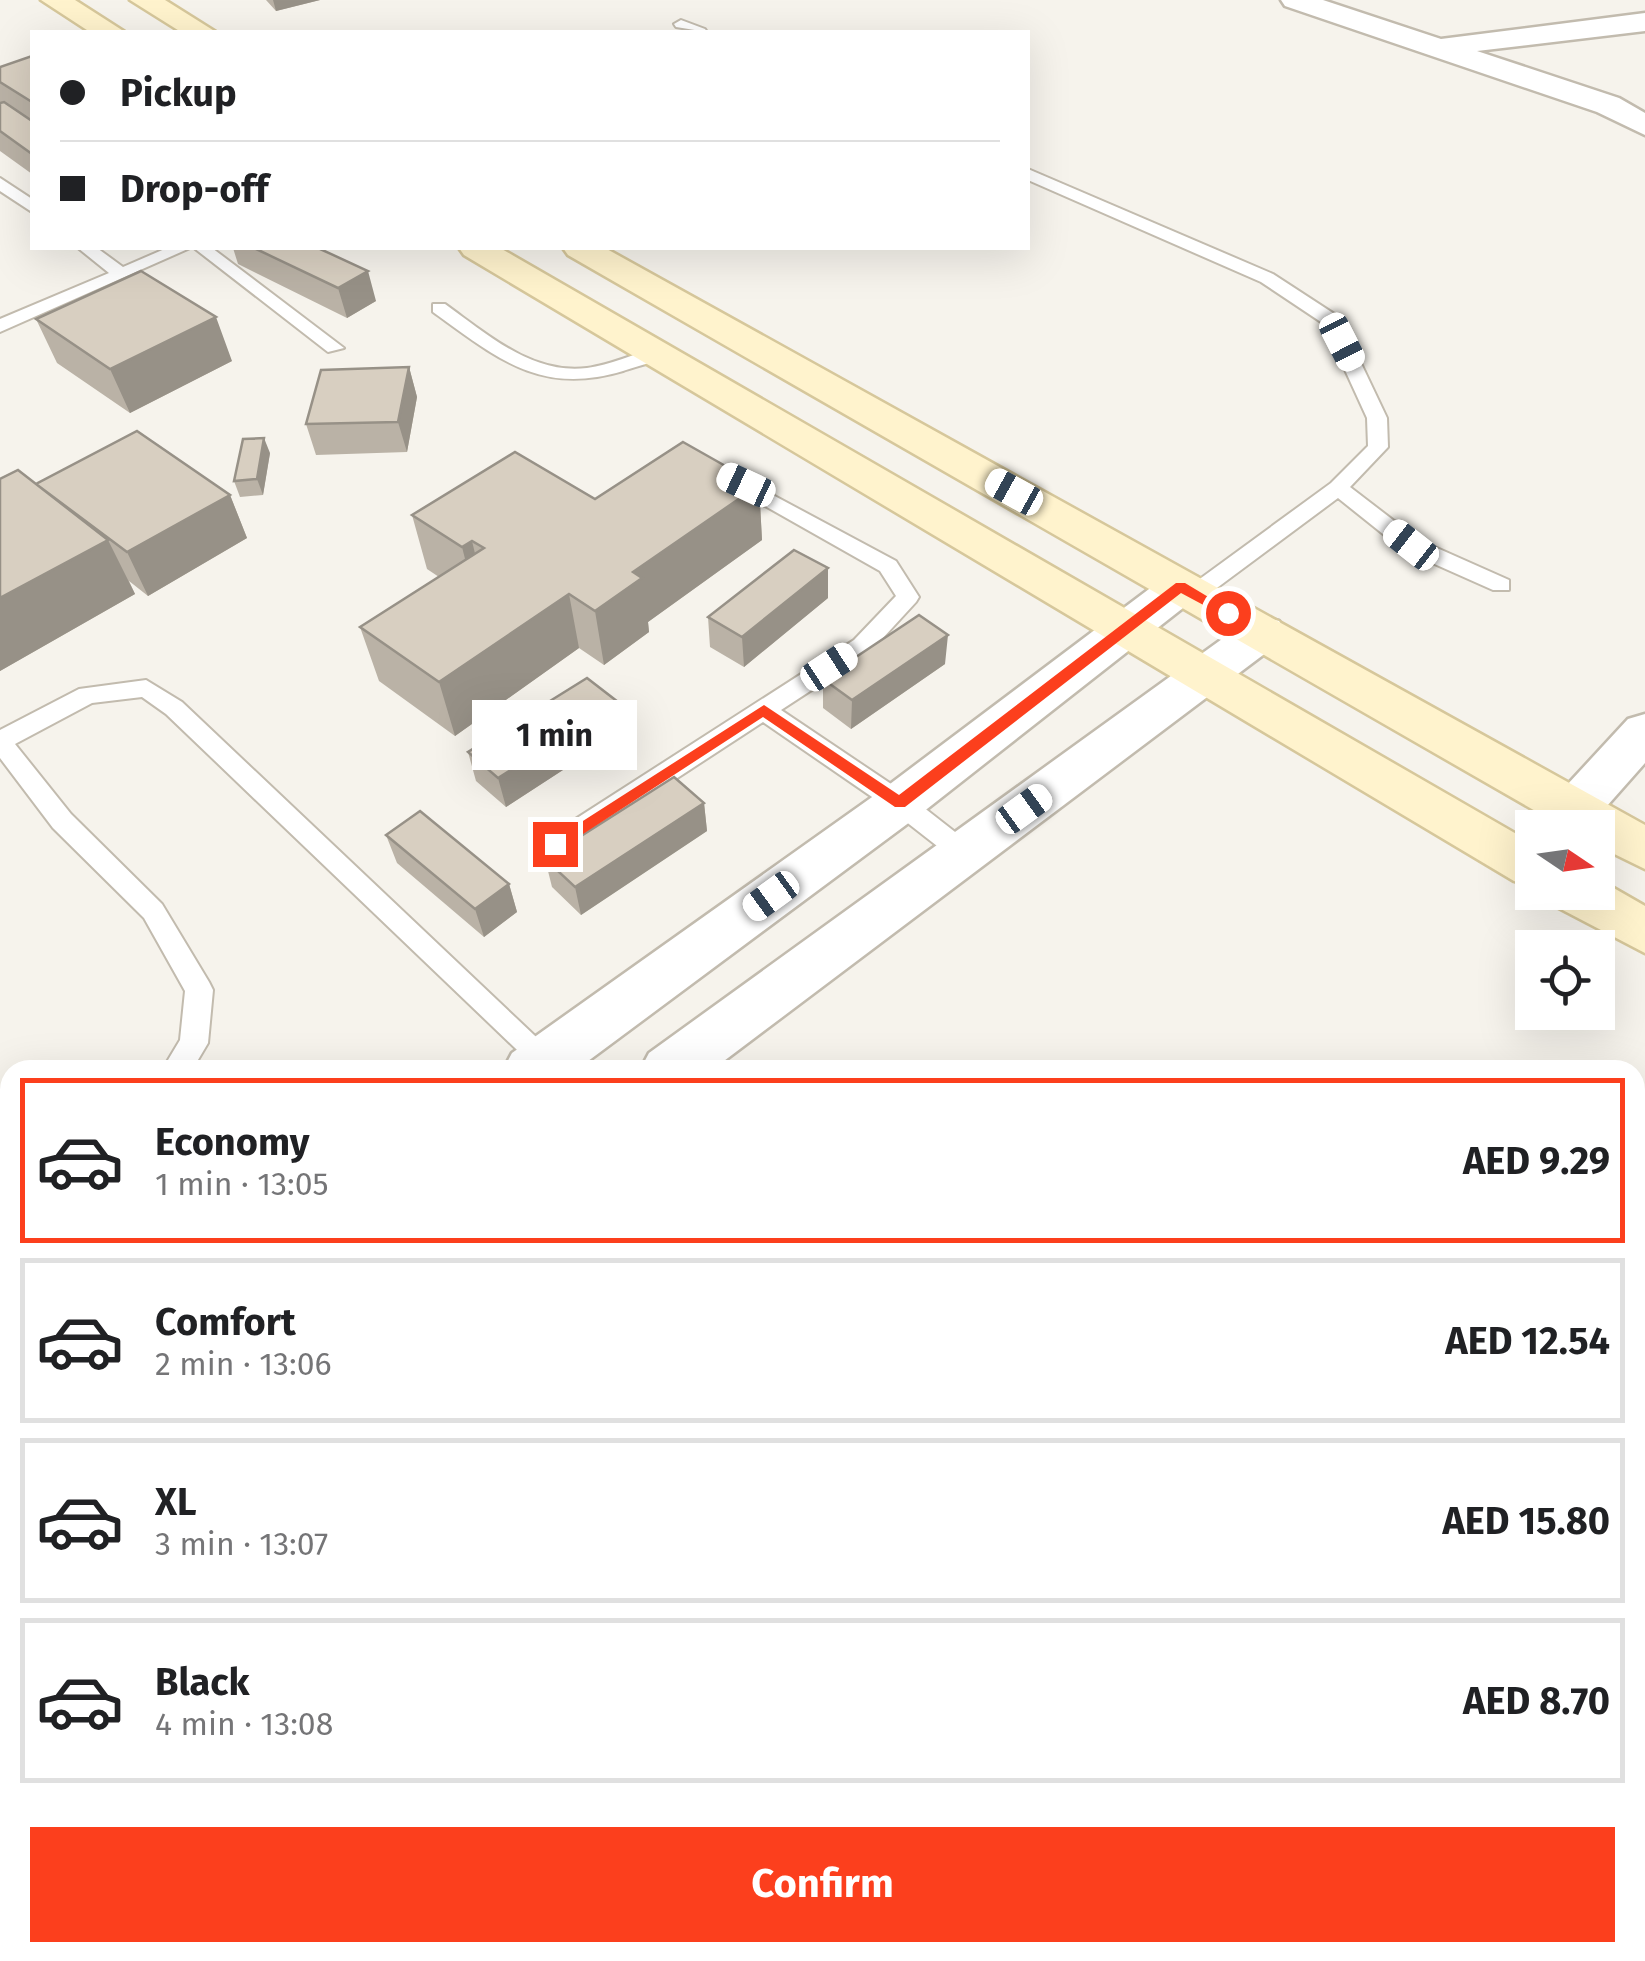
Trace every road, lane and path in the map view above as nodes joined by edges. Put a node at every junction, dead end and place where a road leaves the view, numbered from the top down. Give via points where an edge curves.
1 (55, 0) edge
2 (144, 0) edge
3 (1295, 0) edge
4 (1370, 0) edge
5 (1645, 22) edge
6 (681, 24) dead end
7 (107, 30) edge
8 (197, 30) edge
9 (695, 30) edge
10 (1491, 41) junction
11 (1435, 48) junction
12 (1645, 126) edge
13 (1030, 175) edge
14 (0, 183) edge
15 (30, 206) edge
16 (89, 250) edge
17 (176, 250) edge
18 (205, 250) edge
19 (479, 250) edge
20 (584, 250) edge
21 (119, 272) junction
22 (439, 308) dead end
23 (0, 326) edge
24 (335, 348) dead end
25 (656, 354) junction
26 (703, 466) edge
27 (1338, 488) junction
28 (1501, 585) dead end
29 (1187, 590) junction
30 (1124, 631) junction
31 (1263, 632) junction
32 (1204, 677) junction
33 (764, 710) junction
34 (1645, 732) edge
35 (0, 741) edge
36 (900, 803) junction
37 (1573, 810) joint
38 (1615, 833) edge
39 (555, 844) dead end
40 (1645, 849) edge
41 (964, 853) junction
42 (1515, 857) edge
43 (1607, 910) edge
44 (1645, 932) edge
45 (183, 1060) edge
46 (539, 1060) edge
47 (553, 1060) edge
48 (683, 1060) edge

1 - 7 street
2 - 8 street
3 - 11 street
4 - 10 street
5 - 10 street
6 - 9 lane
10 - 11 street
11 - 12 street via 1608,105
13 - 27 lane via 1267,278 1332,321 1377,418 1378,447
14 - 15 lane
16 - 21 lane
17 - 21 lane
18 - 24 lane
19 - 25 street
20 - 29 street
21 - 23 lane
22 - 25 lane via 543,371 586,374
25 - 30 street
26 - 33 lane via 888,566 908,597 862,646
27 - 28 lane via 1411,545
27 - 29 lane
29 - 30 street
29 - 31 street
30 - 32 street
30 - 36 street
31 - 32 street
31 - 37 street
32 - 41 street
32 - 42 street
33 - 36 lane
33 - 39 lane
34 - 37 street
35 - 45 lane via 62,821 153,911 199,990 194,1044
35 - 46 lane via 87,694 146,688
36 - 41 lane
36 - 47 street
38 - 40 street
41 - 48 street
43 - 44 street

